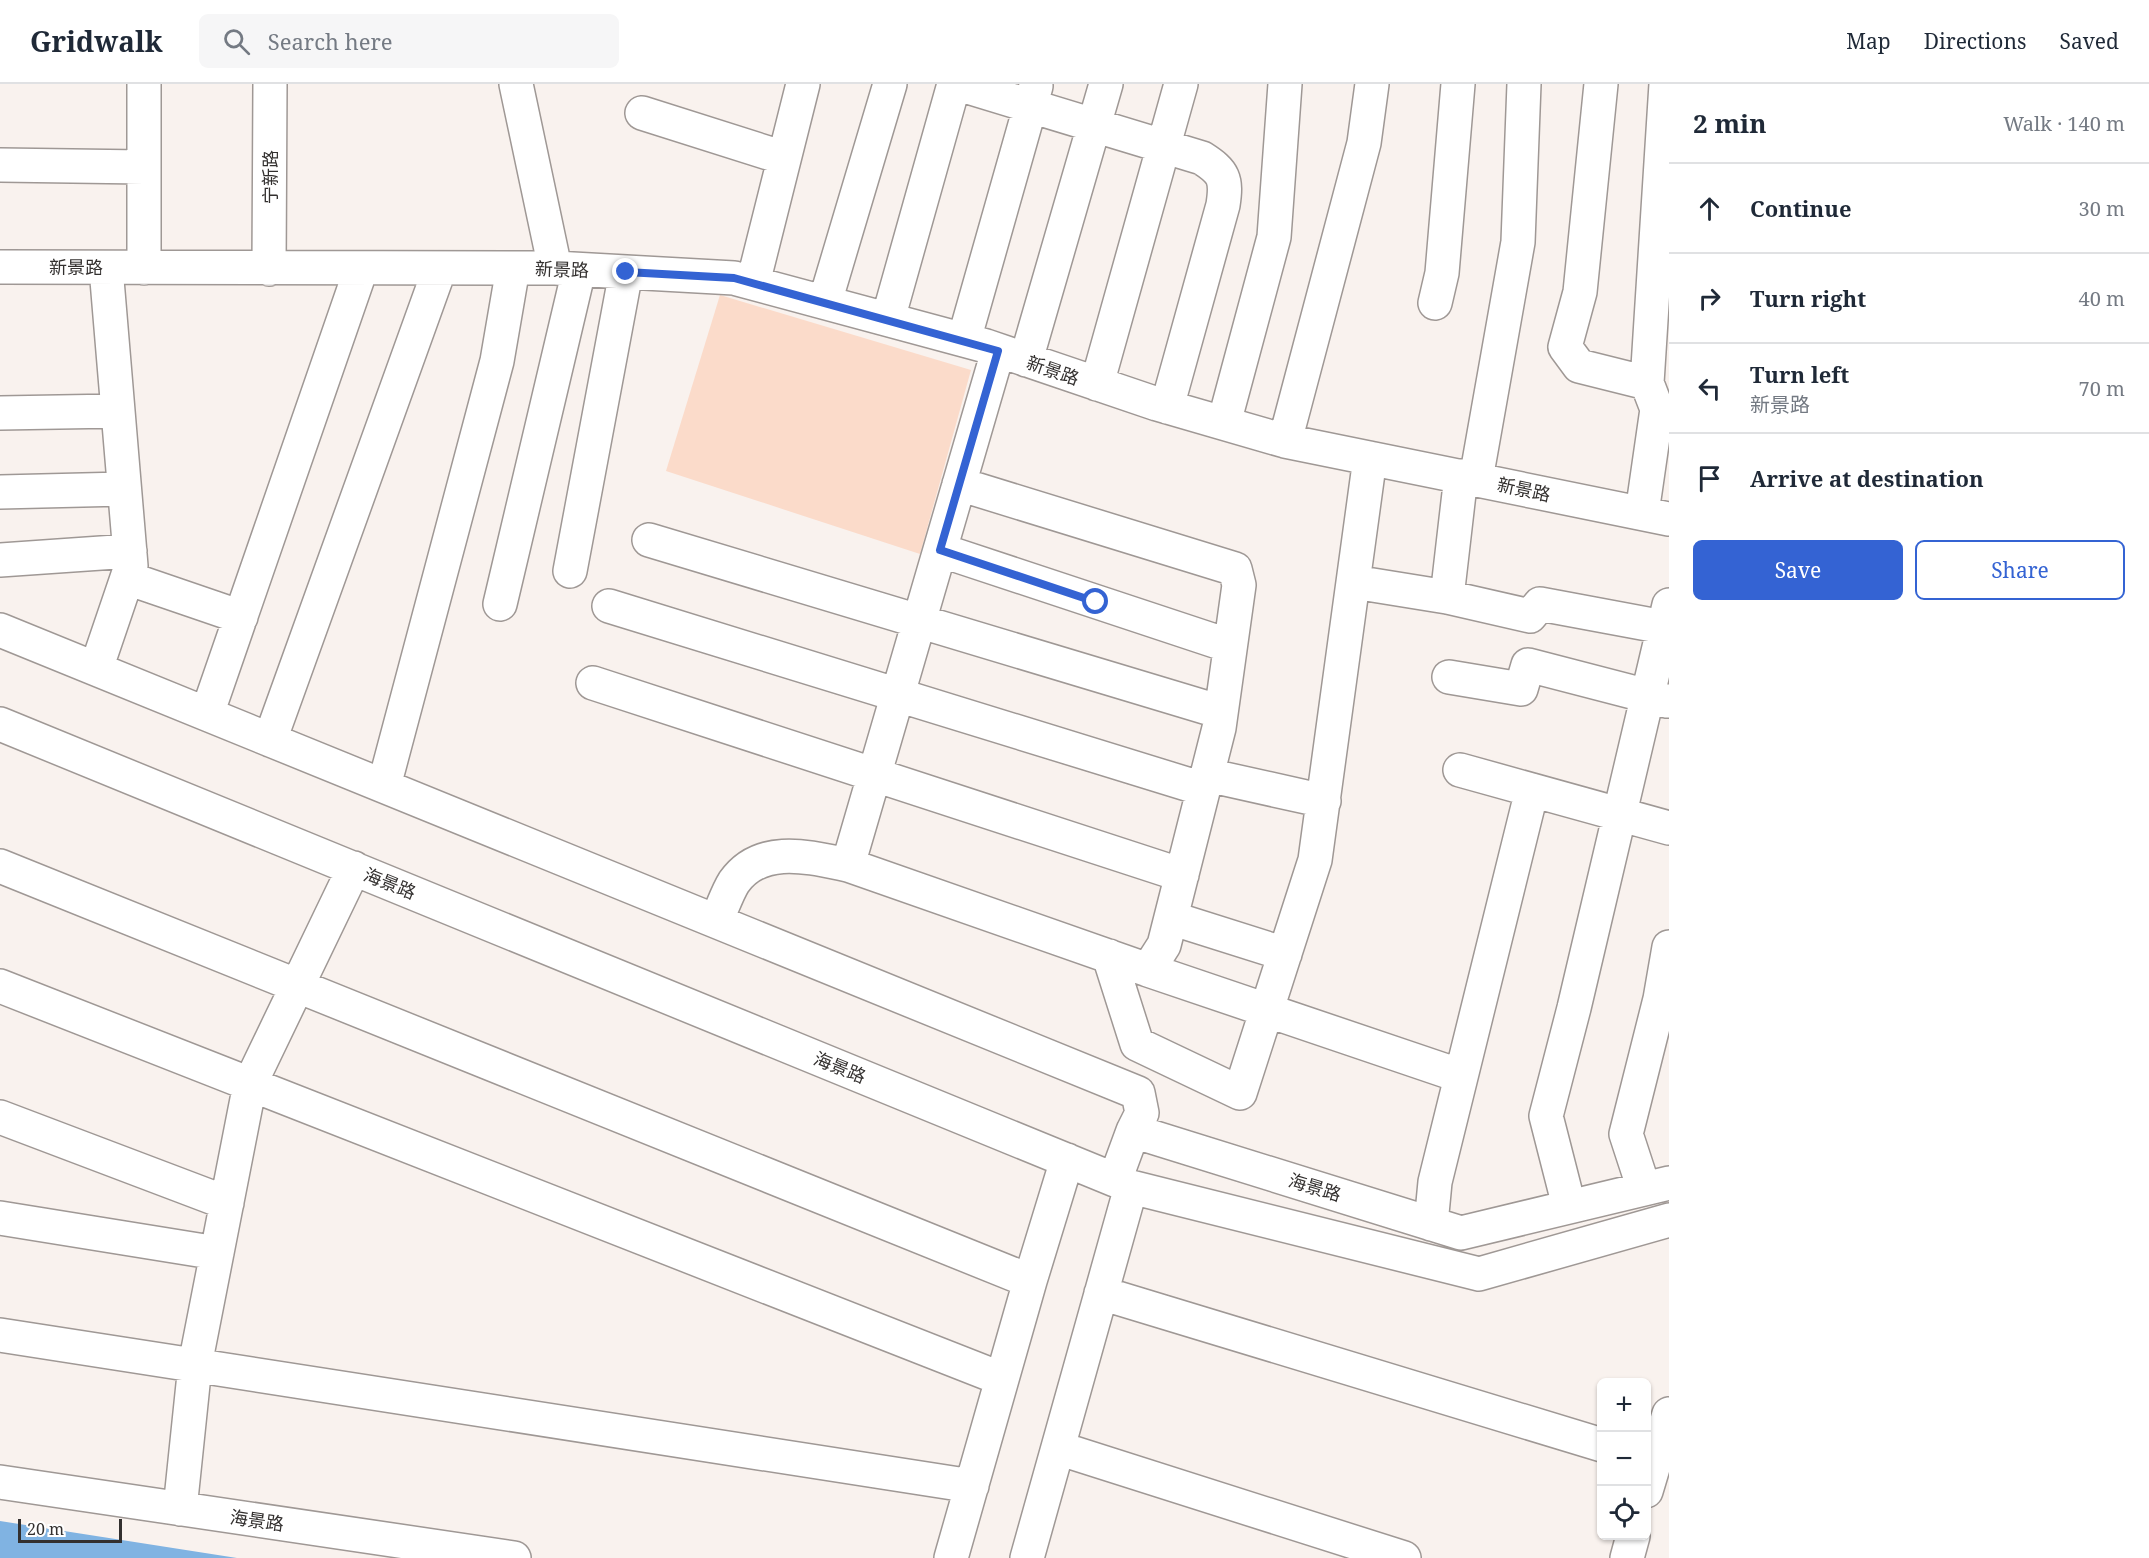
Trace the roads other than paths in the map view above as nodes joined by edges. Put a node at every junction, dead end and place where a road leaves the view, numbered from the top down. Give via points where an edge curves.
1 (144, 84) edge
2 (270, 84) edge
3 (516, 84) edge
4 (803, 84) edge
5 (890, 84) edge
6 (956, 84) edge
7 (1106, 84) edge
8 (1181, 84) edge
9 (1285, 84) edge
10 (1372, 84) edge
11 (1458, 84) edge
12 (1524, 84) edge
13 (1601, 84) edge
14 (1666, 84) edge
15 (1033, 95) edge
16 (642, 113) dead end
17 (1094, 125) junction
18 (1164, 147) junction
19 (784, 158) junction
20 (0, 165) edge
21 (144, 167) junction
22 (0, 267) edge
23 (106, 267) junction
24 (144, 268) junction
25 (440, 268) junction
26 (513, 268) junction
27 (269, 269) junction
28 (361, 269) junction
29 (567, 269) junction
30 (626, 272) junction
31 (753, 283) junction
32 (825, 302) junction
33 (1435, 303) dead end
34 (888, 319) junction
35 (1660, 334) edge
36 (964, 340) junction
37 (1012, 356) junction
38 (1647, 383) junction
39 (1097, 384) junction
40 (1167, 407) junction
41 (118, 411) junction
42 (0, 413) edge
43 (1224, 423) junction
44 (1285, 441) junction
45 (1370, 458) junction
46 (1468, 478) junction
47 (959, 484) junction
48 (124, 489) junction
49 (0, 492) edge
50 (1655, 516) edge
51 (650, 540) dead end
52 (940, 550) junction
53 (0, 560) edge
54 (129, 565) junction
55 (570, 571) dead end
56 (1354, 582) junction
57 (1447, 597) junction
58 (500, 604) dead end
59 (609, 606) dead end
60 (240, 617) junction
61 (1667, 620) edge
62 (919, 621) junction
63 (0, 630) edge
64 (1230, 646) junction
65 (96, 669) junction
66 (1449, 677) dead end
67 (593, 683) dead end
68 (898, 695) junction
69 (1658, 699) edge
70 (1221, 712) junction
71 (207, 714) junction
72 (0, 724) edge
73 (270, 740) junction
74 (1460, 770) dead end
75 (874, 774) junction
76 (1205, 782) junction
77 (384, 786) junction
78 (1532, 790) junction
79 (1324, 801) junction
80 (1619, 815) junction
81 (1669, 828) edge
82 (848, 865) junction
83 (0, 866) edge
84 (354, 868) junction
85 (1182, 875) junction
86 (1171, 918) junction
87 (716, 921) junction
88 (1669, 947) edge
89 (1285, 954) junction
90 (1109, 956) junction
91 (1148, 970) junction
92 (0, 986) edge
93 (299, 986) junction
94 (1267, 1010) junction
95 (1461, 1076) junction
96 (250, 1084) junction
97 (0, 1117) edge
98 (1133, 1131) junction
99 (1067, 1160) junction
100 (1123, 1183) junction
101 (1656, 1186) edge
102 (227, 1203) junction
103 (1569, 1206) junction
104 (0, 1218) edge
105 (1669, 1221) edge
106 (1431, 1224) junction
107 (217, 1253) junction
108 (1030, 1281) junction
109 (1101, 1293) junction
110 (0, 1335) edge
111 (195, 1365) junction
112 (1002, 1378) junction
113 (1669, 1414) edge
114 (1597, 1443) edge
115 (1058, 1448) junction
116 (1651, 1464) edge
117 (0, 1482) edge
118 (972, 1486) junction
119 (1651, 1497) edge
120 (1669, 1503) edge
121 (180, 1509) junction
122 (1632, 1540) edge
123 (514, 1558) edge
124 (951, 1558) edge
125 (1027, 1558) edge
126 (1404, 1558) edge
127 (1627, 1558) edge

1 - 21 street
2 - 27 street, 宁新路
3 - 29 street
4 - 19 street
5 - 32 street
6 - 15 street
6 - 34 street
7 - 17 street
8 - 18 street
9 - 43 street via 1274,237
10 - 44 street via 1364,142
11 - 33 street via 1442,273
12 - 46 street via 1518,242
13 - 38 street via 1580,292 1565,347 1579,366
14 - 35 street
15 - 17 street
15 - 36 street
16 - 19 street
17 - 18 street
17 - 37 street
18 - 39 street
18 - 40 street via 1202,158 1214,166 1226,189
19 - 31 street
20 - 21 street
21 - 24 street
22 - 23 street, 新景路
23 - 24 street, 新景路
23 - 41 street
24 - 27 street, 新景路
25 - 26 street, 新景路
25 - 28 street, 新景路
25 - 73 street
26 - 29 street, 新景路
26 - 77 street via 497,361
27 - 28 street, 新景路
28 - 60 street
29 - 30 street, 新景路
29 - 58 street
30 - 31 street, 新景路 via 734,278
30 - 55 street
31 - 32 street, 新景路
32 - 34 street, 新景路
34 - 36 street, 新景路
35 - 38 street
36 - 37 street, 新景路
37 - 39 street, 新景路
37 - 47 street
38 - 50 street via 1657,409
39 - 40 street, 新景路
40 - 43 street, 新景路
41 - 42 street
41 - 48 street
43 - 44 street, 新景路
44 - 45 street, 新景路
45 - 46 street, 新景路
45 - 56 street
46 - 50 street, 新景路
46 - 57 street
47 - 52 street
47 - 64 street via 1235,568 1239,585
48 - 49 street
48 - 54 street
51 - 62 street
52 - 62 street
52 - 64 street
53 - 54 street
54 - 60 street
54 - 65 street
56 - 57 street
56 - 79 street
57 - 61 street via 1530,616 1540,604
59 - 68 street
60 - 71 street
61 - 69 street
62 - 68 street
62 - 70 street
63 - 65 street
64 - 70 street
65 - 71 street
66 - 69 street via 1521,689 1528,665
67 - 75 street
68 - 75 street
68 - 76 street
69 - 80 street
70 - 76 street
71 - 73 street
72 - 84 street, 海景路
73 - 77 street
74 - 78 street
75 - 82 street
75 - 85 street
76 - 79 street
76 - 85 street
77 - 87 street
78 - 80 street
78 - 95 street
79 - 89 street via 1315,860
80 - 81 street
80 - 103 street via 1546,1116
82 - 87 street via 803,856 763,858 735,881
82 - 90 street
83 - 93 street
84 - 93 street
84 - 99 street, 海景路
85 - 86 street
86 - 89 street
86 - 91 street via 1164,945
87 - 98 street via 1138,1093 1142,1113
88 - 101 street via 1626,1134
89 - 94 street
90 - 91 street
90 - 94 street via 1137,1044 1240,1093
91 - 94 street
92 - 96 street
93 - 96 street
93 - 108 street
94 - 95 street
95 - 106 street via 1435,1182
96 - 102 street
96 - 112 street
97 - 102 street
98 - 100 street
98 - 106 street, 海景路
99 - 100 street, 海景路
99 - 108 street
100 - 105 street, 海景路 via 1479,1274
100 - 109 street
101 - 103 street, 海景路
102 - 107 street
103 - 106 street, 海景路 via 1461,1233
104 - 107 street
107 - 111 street
108 - 112 street
109 - 114 street
109 - 115 street
110 - 111 street
111 - 118 street
111 - 121 street
112 - 118 street
113 - 116 street
115 - 125 street
115 - 126 street
117 - 121 street, 海景路
118 - 124 street
119 - 120 street
121 - 123 street, 海景路
122 - 127 street

